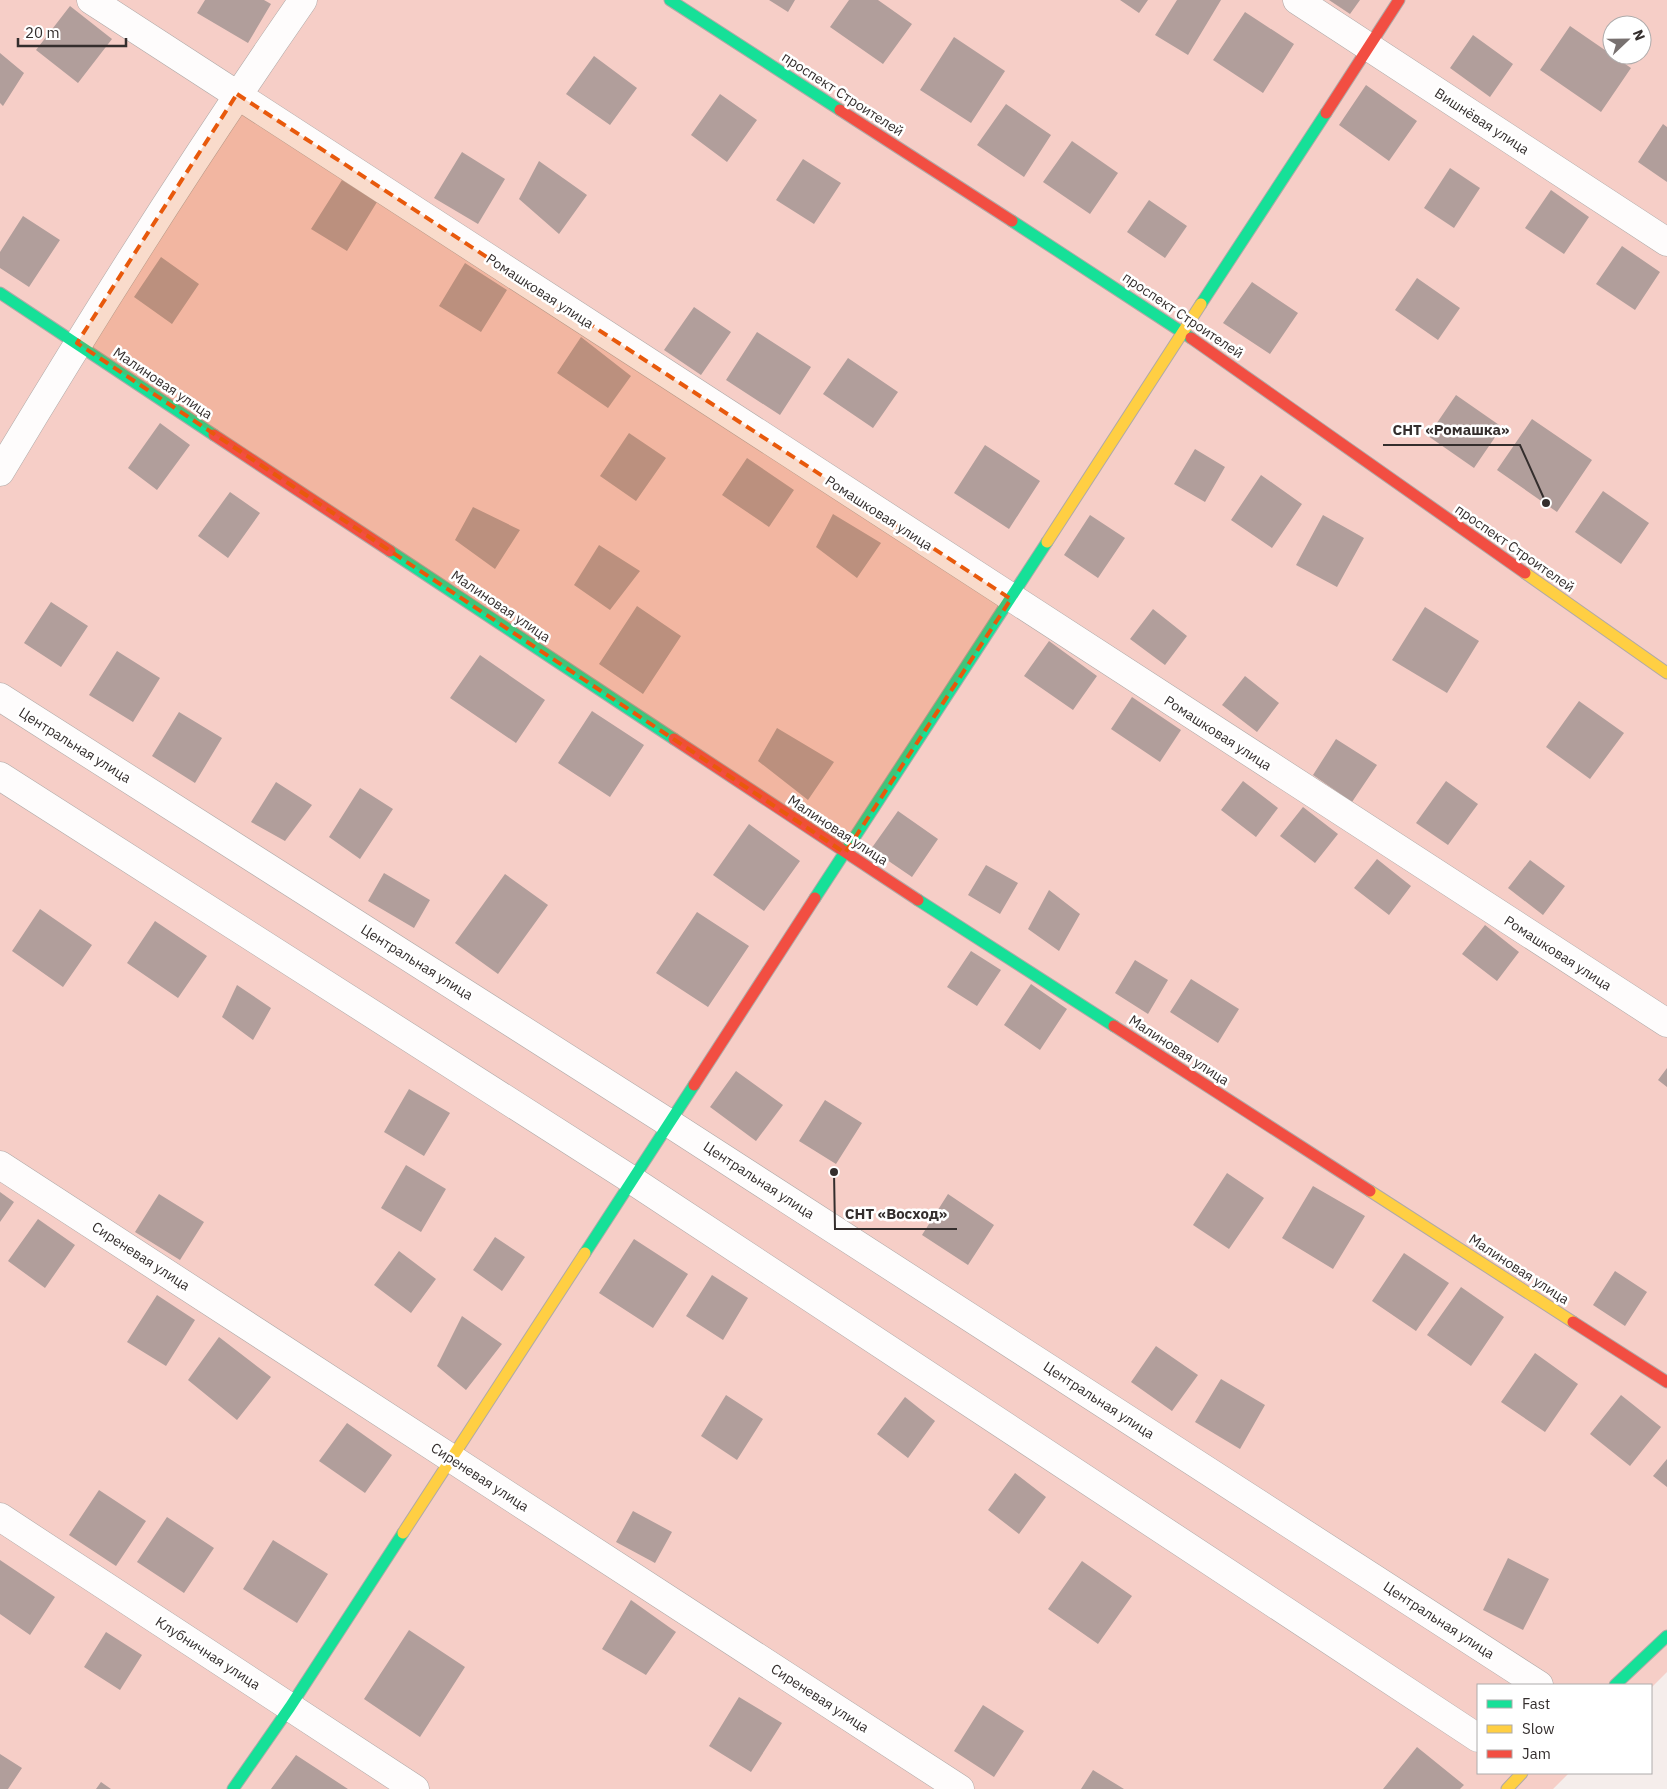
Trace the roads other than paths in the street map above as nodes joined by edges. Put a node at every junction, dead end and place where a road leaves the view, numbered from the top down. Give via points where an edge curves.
1 (92, 0) edge
2 (302, 0) edge
3 (670, 0) edge
4 (1297, 0) edge
5 (1399, 0) edge
6 (1368, 47) junction
7 (238, 94) junction
8 (1667, 242) edge
9 (0, 293) edge
10 (1185, 333) junction
11 (77, 343) junction
12 (0, 472) edge
13 (1011, 599) junction
14 (1667, 673) edge
15 (0, 697) edge
16 (0, 776) edge
17 (845, 853) junction
18 (1667, 1024) edge
19 (669, 1123) junction
20 (0, 1164) edge
21 (632, 1180) junction
22 (1667, 1382) edge
23 (451, 1458) junction
24 (0, 1517) edge
25 (1667, 1636) edge
26 (1537, 1684) edge
27 (1615, 1684) edge
28 (290, 1707) junction
29 (1477, 1737) edge
30 (1521, 1774) edge
31 (233, 1789) edge
32 (415, 1789) edge
33 (960, 1789) edge
34 (1507, 1789) edge

1 - 7 street, Ромашковая улица
2 - 7 street
3 - 10 street, проспект Строителей
4 - 6 street, Вишнёвая улица
5 - 6 street
6 - 8 street, Вишнёвая улица
6 - 10 street
7 - 11 street
7 - 13 street, Ромашковая улица
9 - 11 street, Малиновая улица
10 - 13 street
10 - 14 street, проспект Строителей
11 - 12 street
11 - 17 street, Малиновая улица
13 - 17 street
13 - 18 street, Ромашковая улица
15 - 19 street, Центральная улица
16 - 21 street
17 - 19 street
17 - 22 street, Малиновая улица
19 - 21 street
19 - 26 street, Центральная улица
20 - 23 street, Сиреневая улица
21 - 23 street
21 - 29 street
23 - 28 street
23 - 33 street, Сиреневая улица
24 - 28 street, Клубничная улица
25 - 27 street
28 - 31 street
28 - 32 street, Клубничная улица
30 - 34 street

